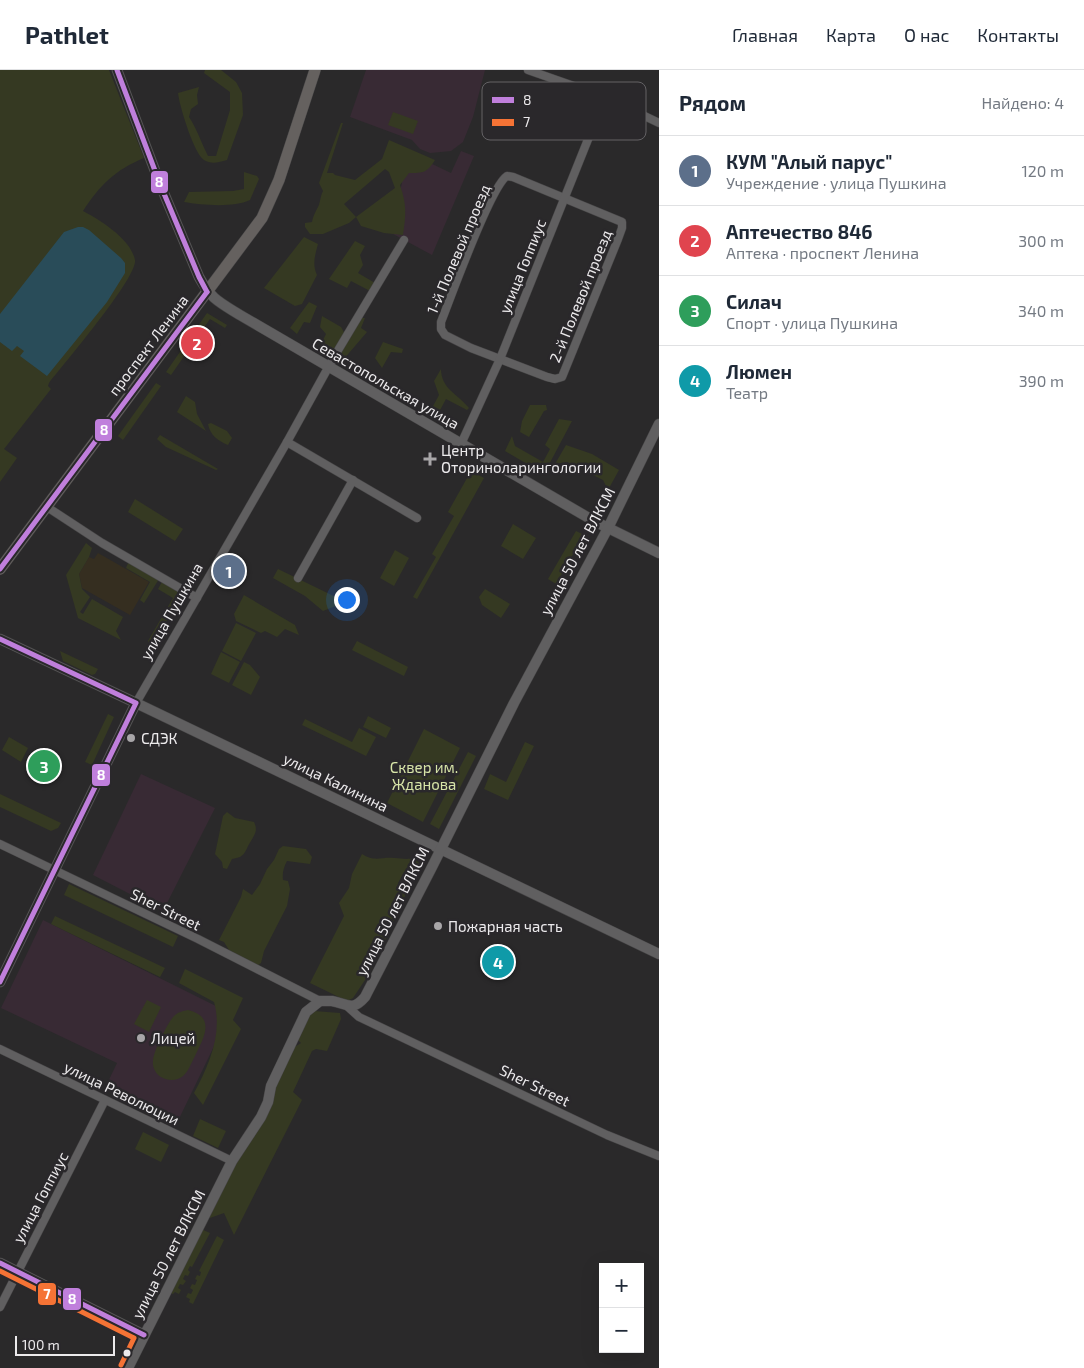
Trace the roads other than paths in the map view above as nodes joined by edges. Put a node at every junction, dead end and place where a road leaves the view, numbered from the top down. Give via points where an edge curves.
1 (117, 70) edge
2 (316, 70) edge
3 (528, 70) edge
4 (562, 82) edge
5 (646, 117) edge
6 (659, 123) edge
7 (588, 140) edge
8 (564, 198) junction
9 (404, 240) dead end
10 (206, 292) junction
11 (500, 359) junction
12 (328, 366) junction
13 (659, 424) edge
14 (287, 442) junction
15 (461, 444) junction
16 (353, 480) junction
17 (47, 507) junction
18 (417, 518) dead end
19 (608, 528) junction
20 (659, 553) edge
21 (0, 569) edge
22 (298, 578) dead end
23 (197, 598) junction
24 (0, 639) edge
25 (136, 702) junction
26 (0, 844) edge
27 (442, 849) junction
28 (55, 871) junction
29 (659, 954) edge
30 (0, 982) edge
31 (320, 1001) junction
32 (348, 1007) junction
33 (0, 1050) edge
34 (105, 1100) junction
35 (659, 1156) edge
36 (232, 1161) junction
37 (0, 1263) edge
38 (17, 1272) junction
39 (0, 1307) edge
40 (144, 1335) junction
41 (128, 1368) edge

1 - 10 street via 160,184
2 - 10 main road, проспект Ленина via 267,210
3 - 4 street
5 - 6 street
7 - 8 street, улица Гоппиус
8 - 11 street, улица Гоппиус
8 - 11 street, 2-й Полевой проезд via 622,222 577,344 562,377 555,379
8 - 11 street, 1-й Полевой проезд via 507,176 492,198 467,256 441,329 445,335
9 - 12 street, улица Пушкина
10 - 12 street, Севастопольская улица
10 - 17 main road, проспект Ленина
11 - 15 street, улица Гоппиус
12 - 14 street, улица Пушкина
12 - 15 street, Севастопольская улица
13 - 19 street, улица 50 лет ВЛКСМ
14 - 16 street
14 - 23 street, улица Пушкина
15 - 19 street, Севастопольская улица
16 - 18 street
16 - 22 street
17 - 21 main road, проспект Ленина
17 - 23 street
19 - 20 street, Севастопольская улица
19 - 27 street, улица 50 лет ВЛКСМ via 514,702
23 - 25 street, улица Пушкина
24 - 25 street, улица Калинина
25 - 27 street, улица Калинина
25 - 28 street, улица Пушкина
26 - 28 street, Sher Street
27 - 29 street, улица Калинина
27 - 32 street, улица 50 лет ВЛКСМ via 365,997 359,1004
28 - 30 street, улица Пушкина
28 - 31 street, Sher Street
31 - 32 street via 332,1001
31 - 36 street, улица 50 лет ВЛКСМ via 306,1012 271,1086 261,1117
32 - 35 street, Sher Street via 359,1017 607,1135
33 - 34 street, улица Революции
34 - 36 street, улица Революции
34 - 38 street, улица Гоппиус
36 - 40 street, улица 50 лет ВЛКСМ
37 - 38 street
38 - 39 street, улица Гоппиус
38 - 40 street
40 - 41 street, улица 50 лет ВЛКСМ

